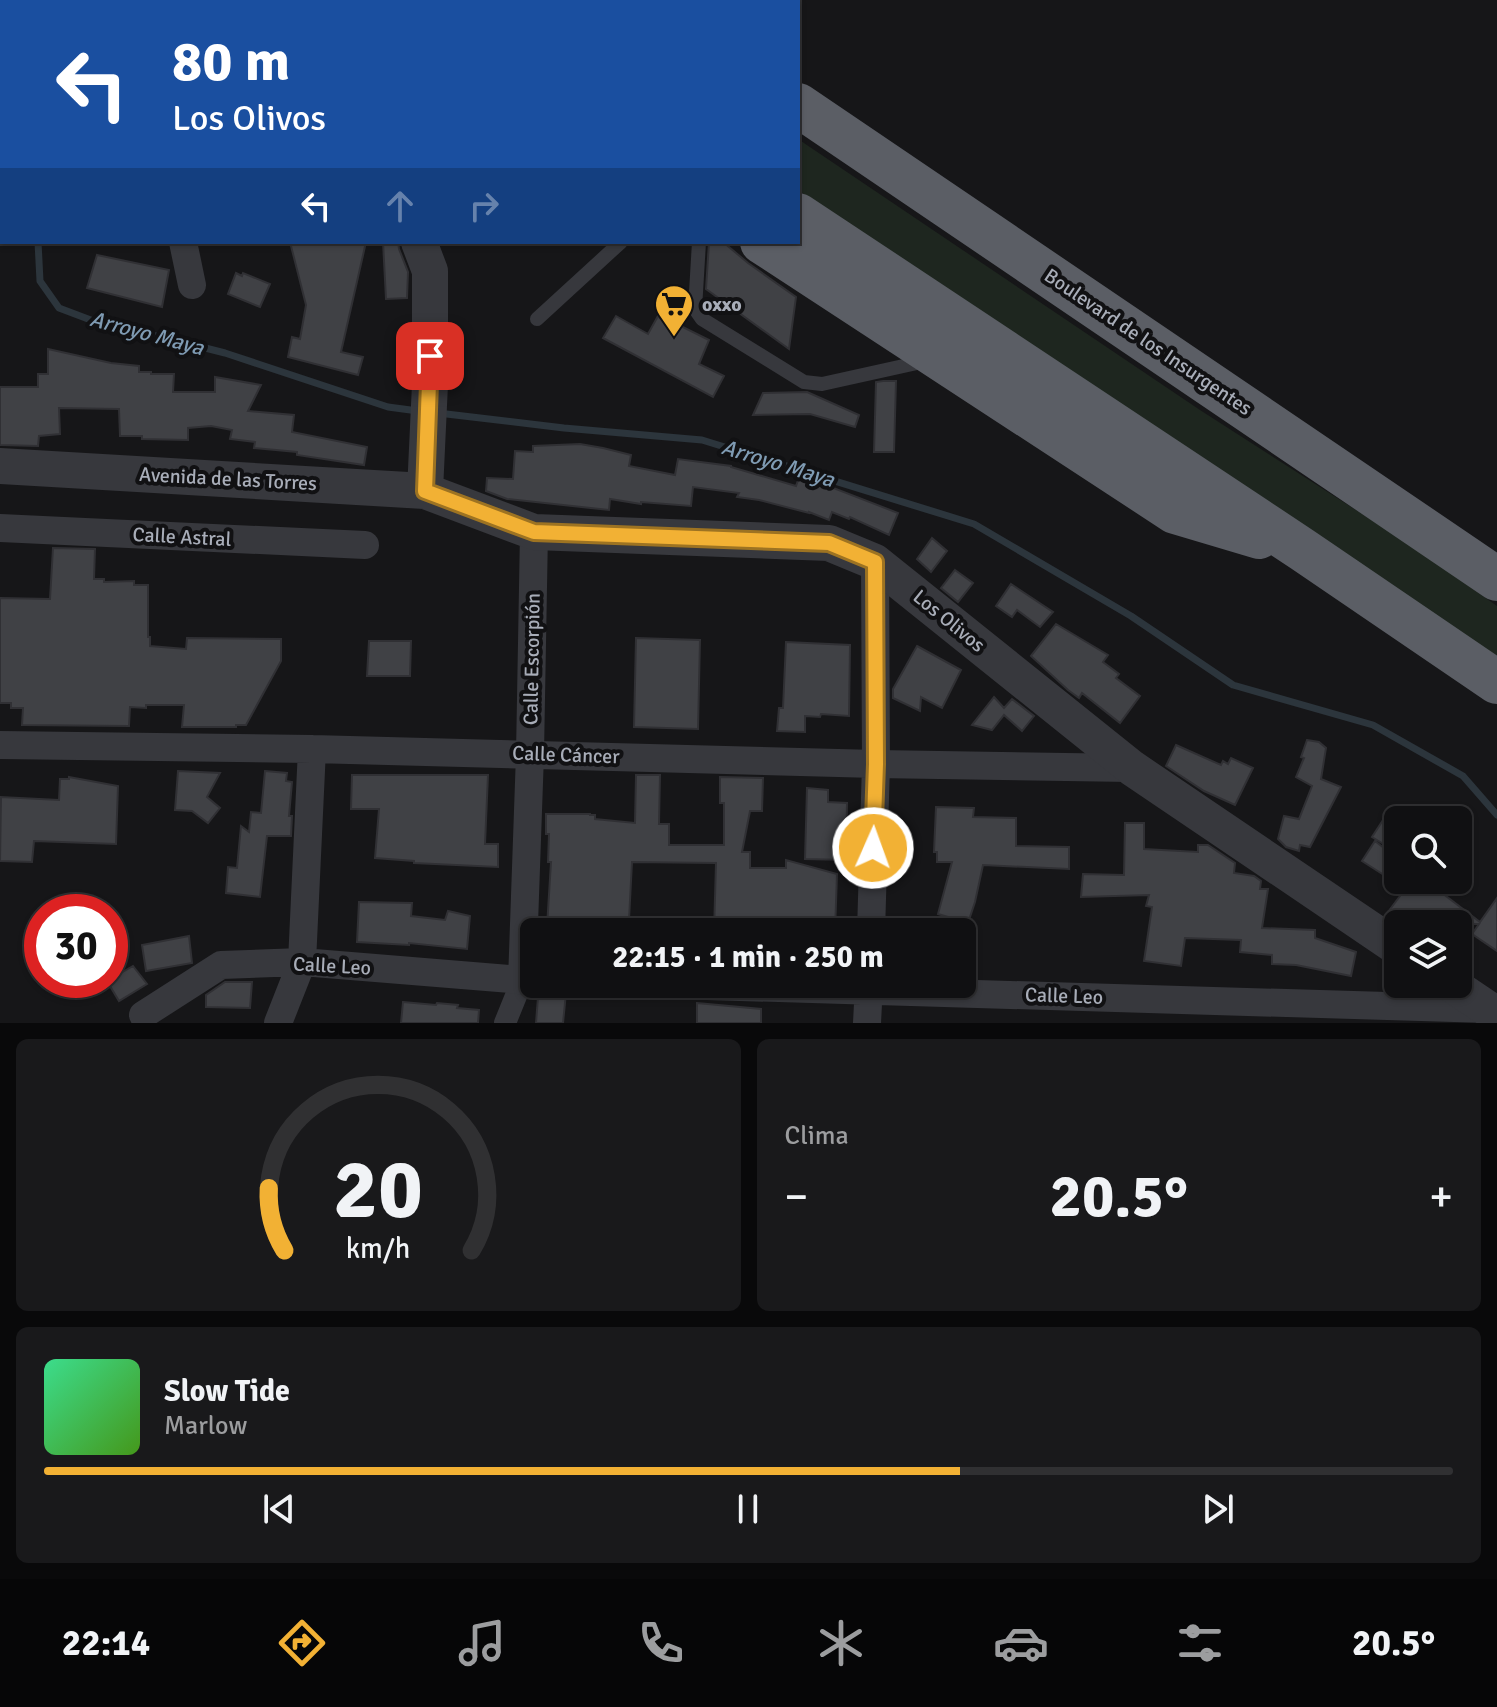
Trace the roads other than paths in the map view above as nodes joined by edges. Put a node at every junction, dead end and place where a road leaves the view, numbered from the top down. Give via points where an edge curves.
1 (800, 106) edge
2 (800, 216) edge
3 (183, 244) edge
4 (420, 244) edge
5 (619, 244) edge
6 (699, 244) edge
7 (765, 244) edge
8 (192, 285) dead end
9 (537, 319) dead end
10 (940, 358) junction
11 (10, 472) edge
12 (425, 491) junction
13 (0, 528) edge
14 (534, 532) junction
15 (365, 545) dead end
16 (1303, 550) junction
17 (875, 562) junction
18 (1497, 579) edge
19 (1497, 682) edge
20 (0, 745) edge
21 (312, 749) junction
22 (530, 754) junction
23 (876, 764) junction
24 (1132, 768) junction
25 (529, 918) edge
26 (871, 918) edge
27 (1384, 939) edge
28 (302, 962) junction
29 (520, 980) edge
30 (976, 991) edge
31 (520, 996) edge
32 (868, 998) edge
33 (1472, 998) edge
34 (1493, 1012) edge
35 (143, 1015) dead end
36 (278, 1023) edge
37 (505, 1023) edge
38 (867, 1023) edge

1 - 18 highway, Boulevard de los Insurgentes
2 - 16 highway
3 - 8 street
4 - 12 street via 430,271
5 - 9 lane
6 - 10 lane via 695,309 702,319 804,382 822,384
7 - 10 highway
10 - 16 highway via 1175,512
11 - 12 street, Avenida de las Torres
12 - 14 street, Los Olivos
13 - 15 street, Calle Astral
14 - 17 street, Los Olivos via 829,543
14 - 22 street, Calle Escorpión
16 - 19 highway
17 - 23 street
17 - 24 street, Los Olivos
20 - 21 street, Calle Cáncer
21 - 22 street, Calle Cáncer
21 - 28 street
22 - 23 street, Calle Cáncer
22 - 25 street, Calle Escorpión
23 - 24 street, Calle Cáncer
23 - 26 street
24 - 27 street, Los Olivos
28 - 29 street, Calle Leo
28 - 35 street, Calle Leo via 221,965
28 - 36 street
30 - 34 street, Calle Leo
31 - 37 street, Calle Escorpión
32 - 38 street
33 - 34 street

